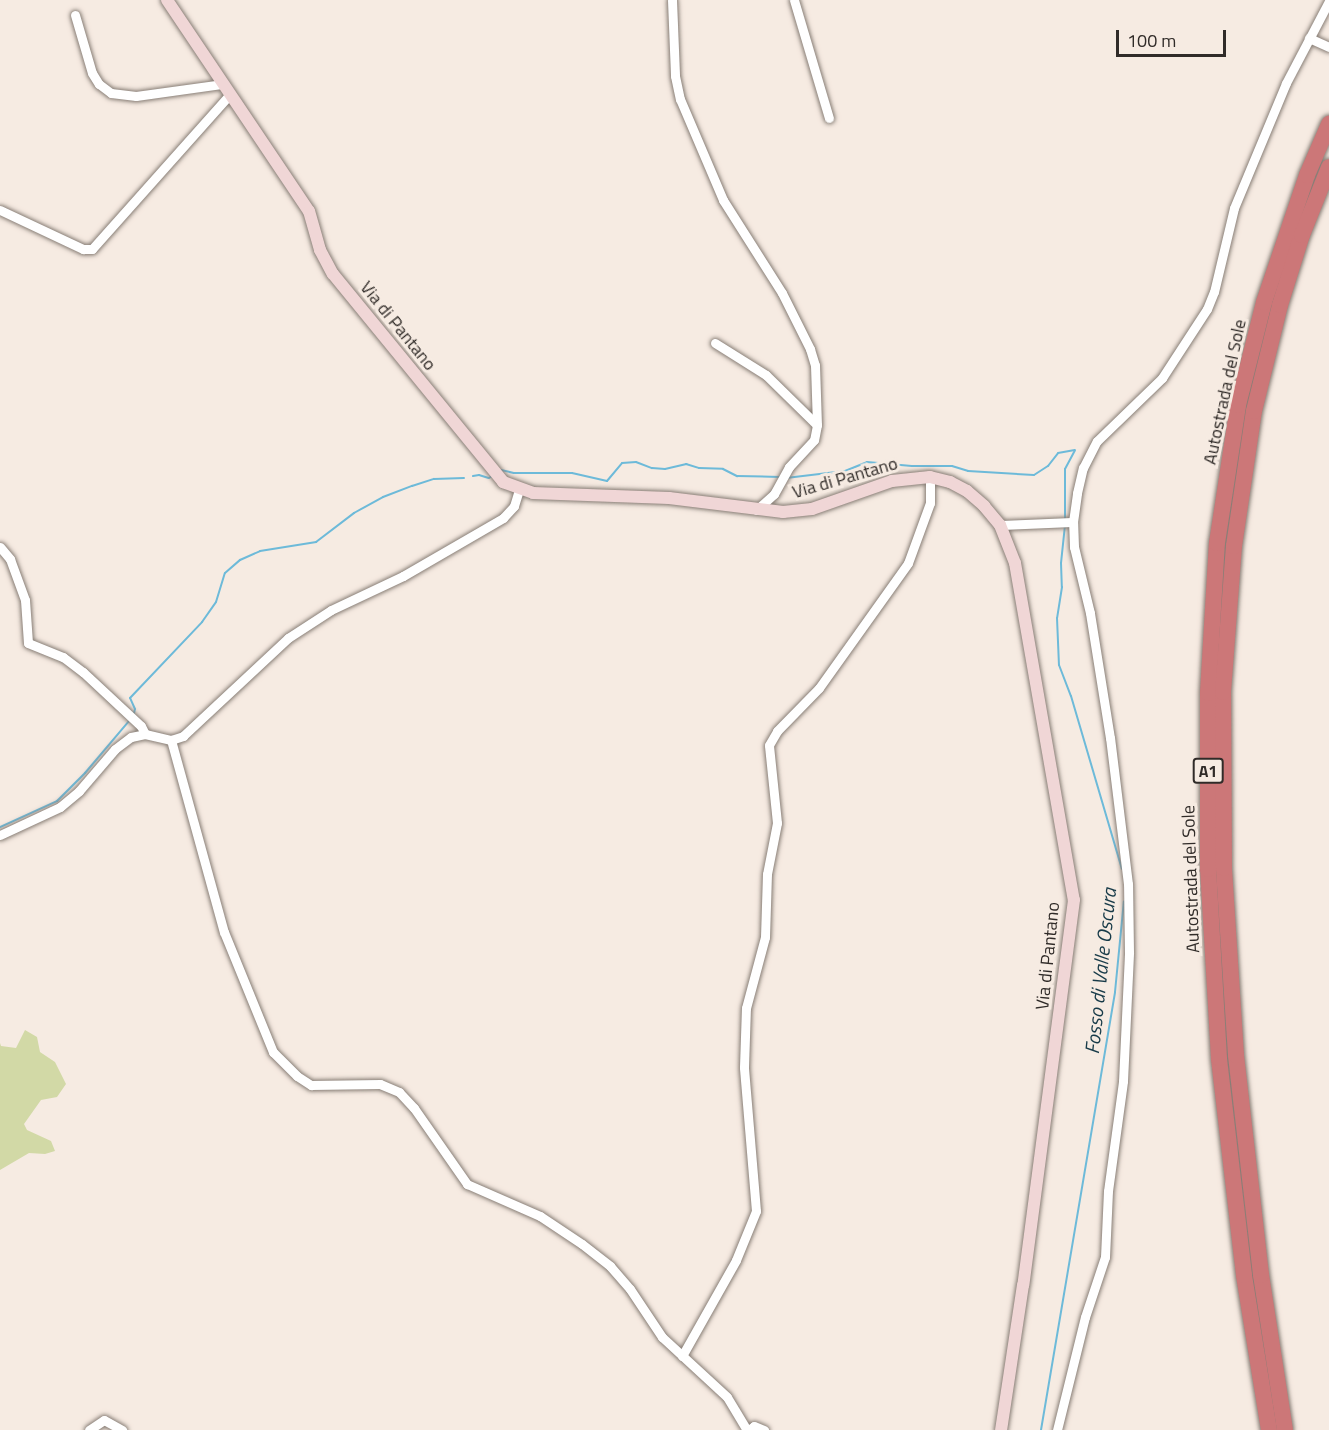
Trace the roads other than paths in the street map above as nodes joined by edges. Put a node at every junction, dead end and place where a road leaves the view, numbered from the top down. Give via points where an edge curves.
1 (167, 0) edge
2 (672, 0) edge
3 (794, 0) edge
4 (1329, 1) edge
5 (75, 15) dead end
6 (1309, 38) junction
7 (1329, 47) edge
8 (226, 89) junction
9 (829, 117) dead end
10 (1329, 124) edge
11 (1329, 167) edge
12 (0, 210) edge
13 (715, 344) dead end
14 (817, 425) junction
15 (930, 477) junction
16 (519, 490) junction
17 (756, 510) junction
18 (1073, 522) junction
19 (1000, 525) junction
20 (0, 547) edge
21 (145, 734) junction
22 (171, 740) junction
23 (0, 835) edge
24 (682, 1356) junction
25 (89, 1430) edge
26 (122, 1430) edge
27 (748, 1430) edge
28 (764, 1430) edge
29 (1000, 1430) edge
30 (1057, 1430) edge
31 (1269, 1430) edge
32 (1285, 1430) edge

1 - 8 street, Via di Pantano
2 - 14 street via 678,94 723,200 782,293 812,354
3 - 9 street
4 - 6 street
5 - 8 street via 90,70 108,92 136,96
6 - 7 street
6 - 18 street via 1234,208 1209,305 1165,375 1093,448 1080,480
8 - 12 street via 92,249 83,249
8 - 16 street, Via di Pantano via 311,212 320,249 333,274 492,471
10 - 31 highway, Autostrada del Sole / A1 via 1307,175 1264,302 1238,405 1217,543 1208,693 1208,868 1219,1058 1244,1275
11 - 32 highway, Autostrada del Sole / A1 via 1280,305 1254,411 1234,546 1223,692 1224,868 1236,1055
13 - 14 street via 764,373
14 - 17 street via 810,446 791,464 774,494
15 - 17 street, Via di Pantano via 888,482 807,510
15 - 19 street, Via di Pantano via 967,491
15 - 24 street via 930,503 908,563 819,688 777,731 769,745 777,823 767,874 765,937 746,1008 744,1067 756,1211 736,1260
16 - 17 street, Via di Pantano via 669,498
16 - 22 street via 514,506 503,518 404,576 331,610 288,638 187,733
18 - 19 street
18 - 30 street via 1110,738 1128,884 1129,944 1123,1081 1107,1201 1105,1257 1085,1317
19 - 29 street, Via di Pantano via 1015,563 1074,900
20 - 21 street via 10,559 25,600 28,643 63,657 83,672
21 - 22 street
21 - 23 street via 131,737 119,746 60,807
22 - 24 street via 224,932 276,1056 311,1085 380,1084 399,1092 467,1184 529,1210 595,1253 620,1276 659,1334
24 - 27 street via 727,1397
25 - 26 street via 105,1420
27 - 28 street via 754,1426

